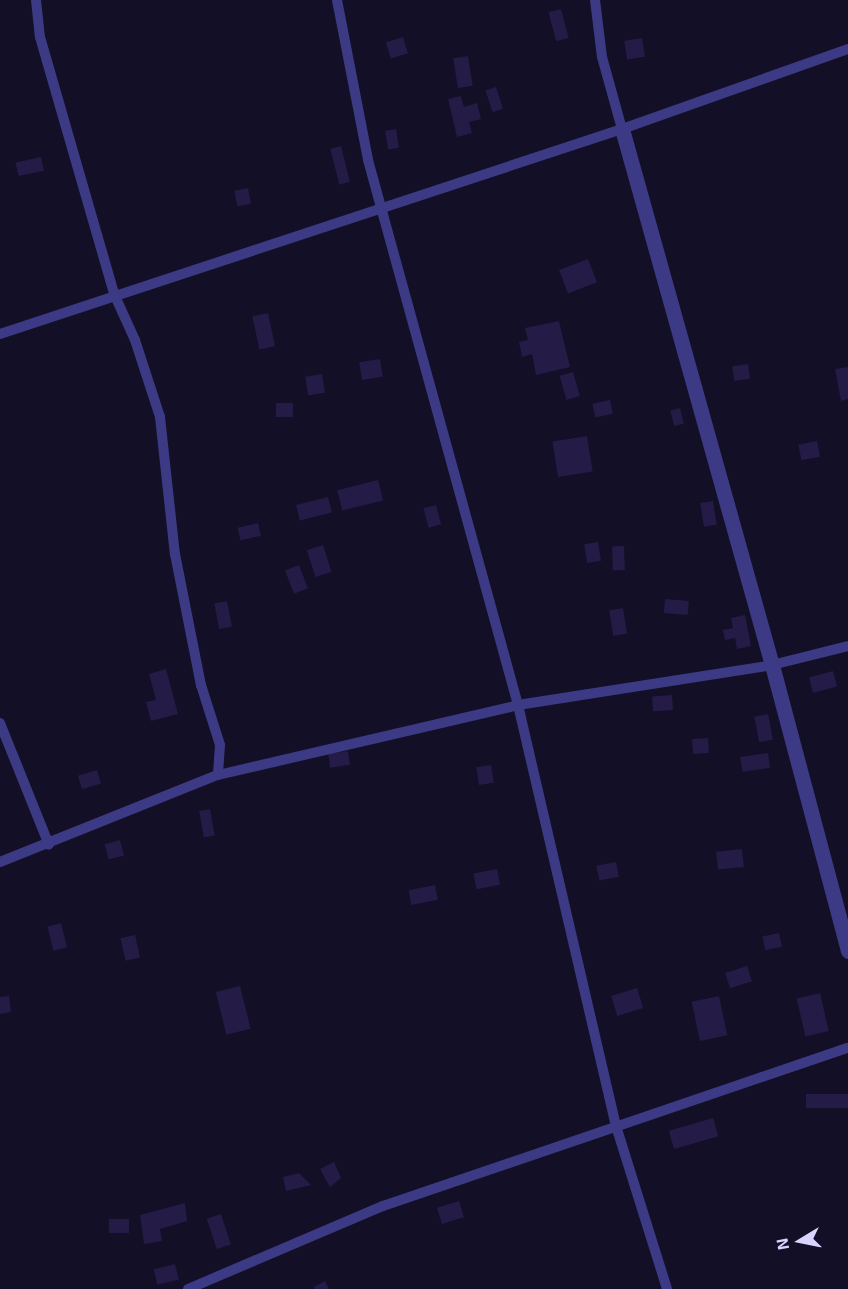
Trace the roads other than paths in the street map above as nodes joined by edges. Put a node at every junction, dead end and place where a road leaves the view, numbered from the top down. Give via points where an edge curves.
1 (36, 0) edge
2 (337, 0) edge
3 (595, 0) edge
4 (848, 49) edge
5 (622, 129) junction
6 (381, 209) junction
7 (115, 296) junction
8 (0, 334) edge
9 (848, 646) edge
10 (772, 665) junction
11 (518, 705) junction
12 (0, 723) edge
13 (218, 775) junction
14 (49, 844) junction
15 (0, 862) edge
16 (848, 951) edge
17 (848, 1048) edge
18 (616, 1126) junction
19 (188, 1289) edge
20 (667, 1289) edge

1 - 7 lane via 40,38
2 - 6 lane
3 - 5 lane via 602,57
4 - 5 lane
5 - 6 lane
5 - 10 street
6 - 7 lane
6 - 11 lane
7 - 8 lane
7 - 13 lane via 135,340 160,417 175,554 201,685 220,745
9 - 10 lane
10 - 11 lane
10 - 16 street
11 - 13 lane
11 - 18 lane
12 - 14 lane
13 - 14 lane
14 - 15 lane
17 - 18 lane
18 - 19 lane via 383,1206
18 - 20 lane

